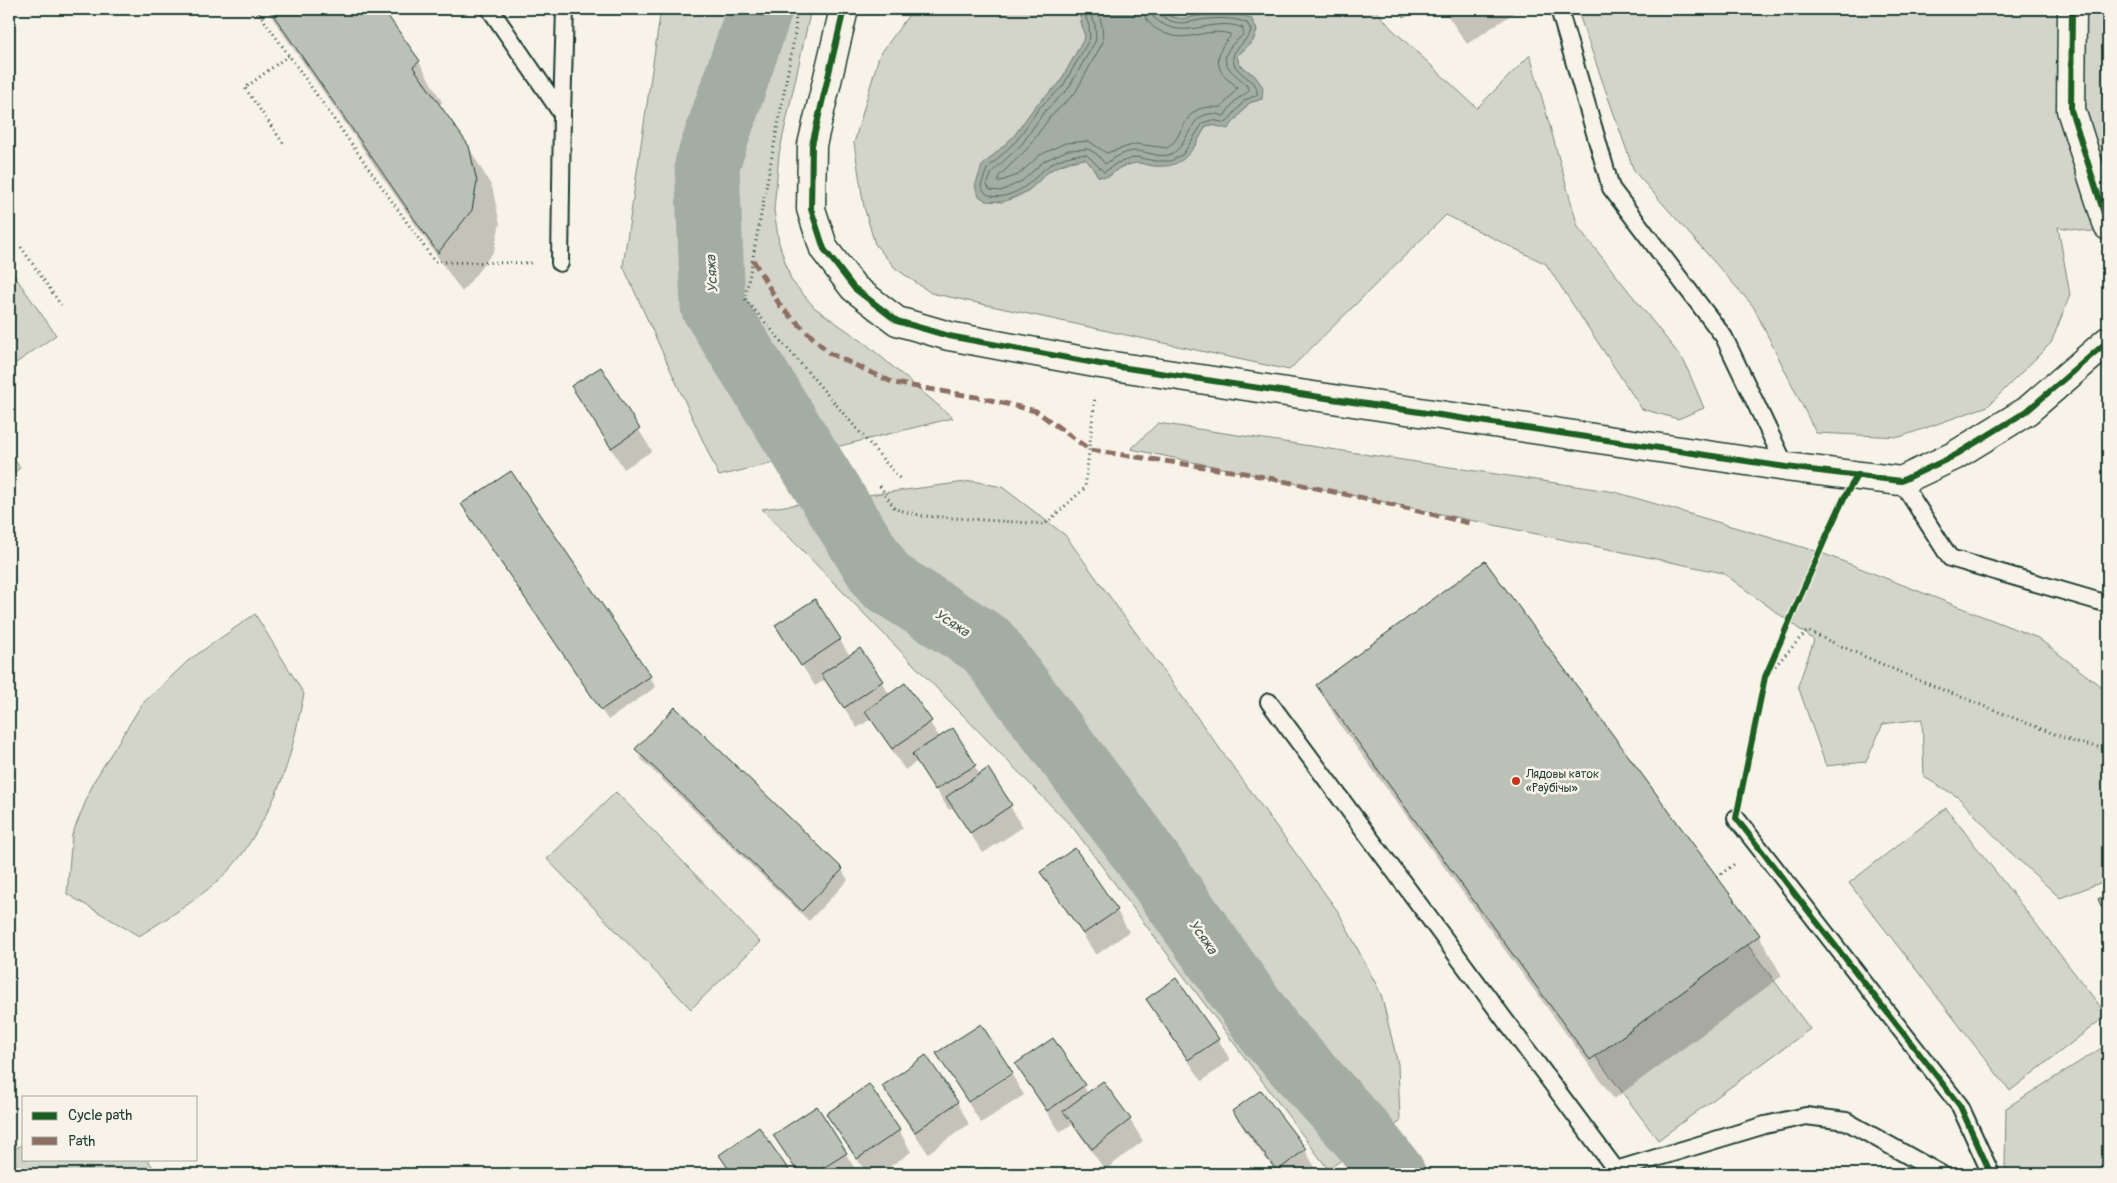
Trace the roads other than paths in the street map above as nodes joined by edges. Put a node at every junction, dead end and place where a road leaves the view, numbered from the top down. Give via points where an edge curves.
1 (490, 9) edge
2 (565, 9) edge
3 (844, 9) edge
4 (1559, 9) edge
5 (2072, 9) edge
6 (562, 114) junction
7 (2108, 226) edge
8 (560, 263) road end
9 (2108, 341) edge
10 (1786, 467) junction
11 (1901, 481) junction
12 (2108, 602) edge
13 (1269, 702) dead end
14 (1736, 818) road end
15 (1941, 1174) edge
16 (1991, 1174) edge

1 - 6 lane
2 - 6 lane
3 - 10 street via 812,144 811,209 824,249 854,288 897,321 949,336 1100,364
4 - 10 lane via 1612,188 1724,337
5 - 7 street via 2071,110
6 - 8 lane
9 - 11 street via 2027,411 1954,456
10 - 11 street
11 - 12 lane via 1950,558
13 - 15 lane via 1616,1170 1765,1125 1806,1116 1846,1121
14 - 16 lane via 1960,1106

